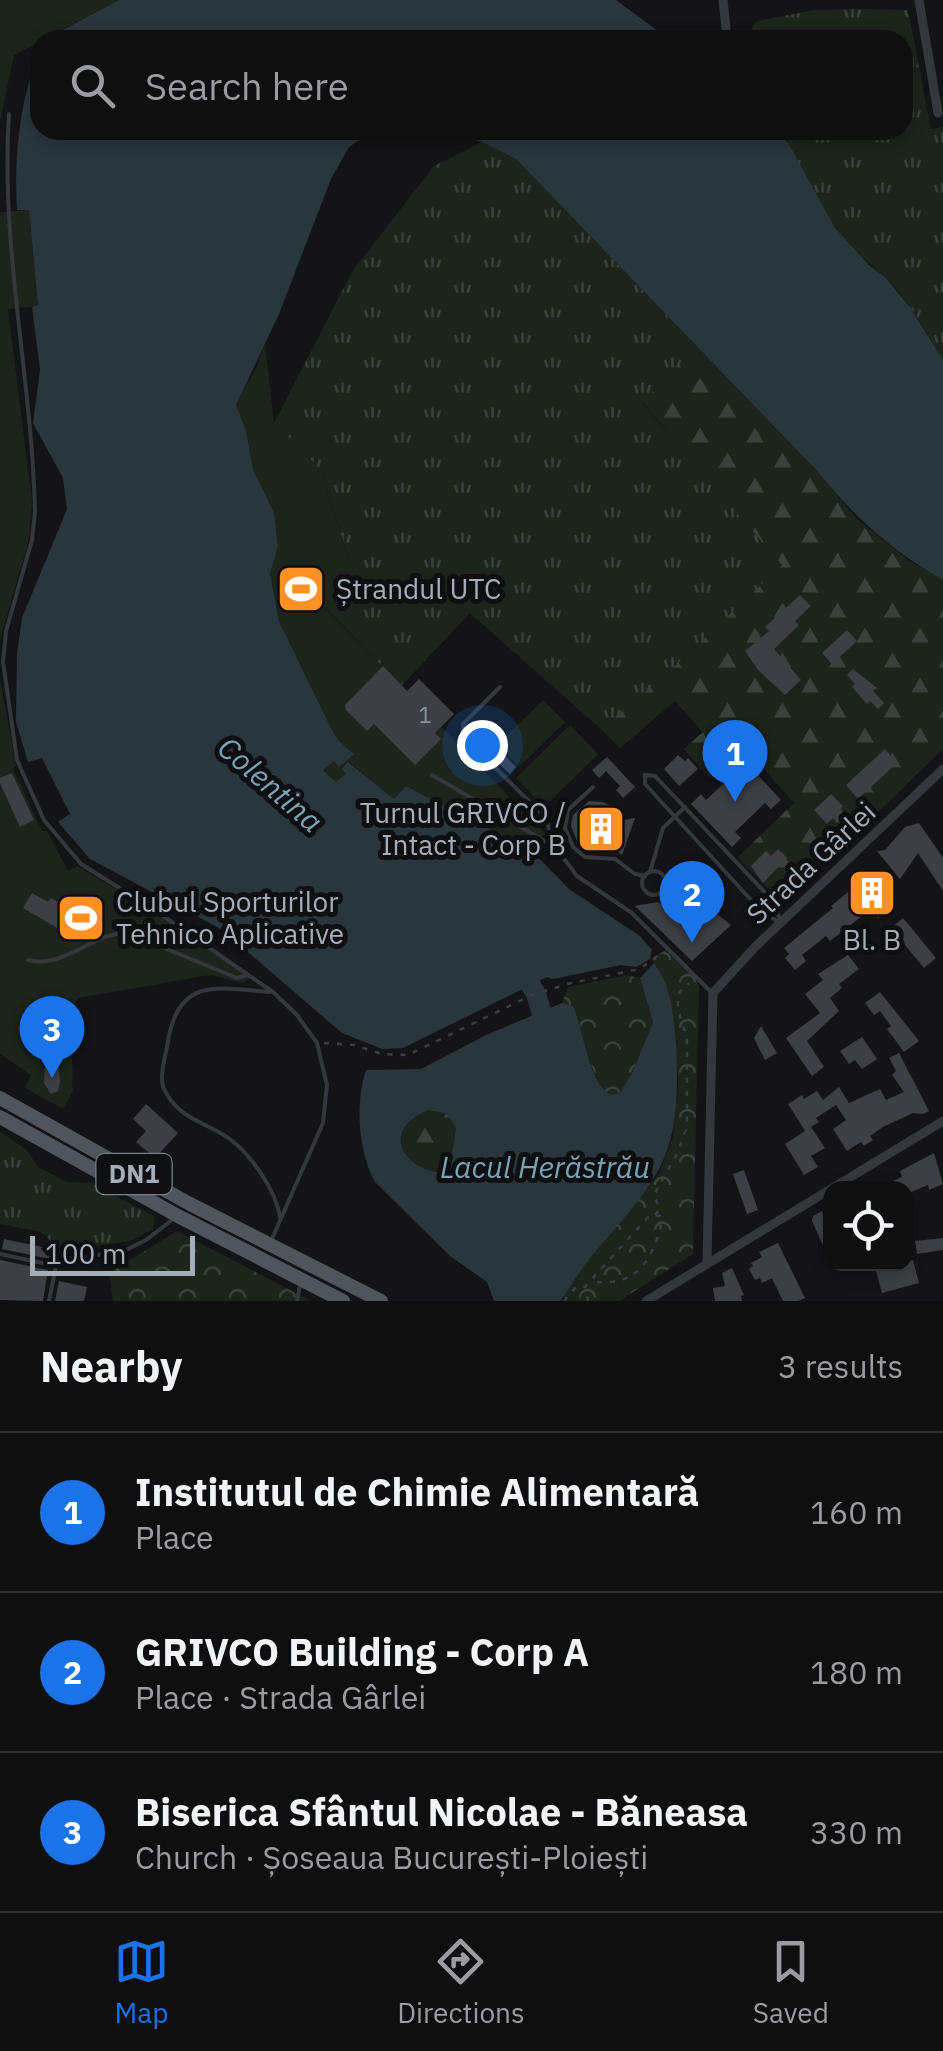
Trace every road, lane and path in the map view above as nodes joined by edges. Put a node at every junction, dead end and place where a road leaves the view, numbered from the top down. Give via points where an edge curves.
1 (724, 0) edge
2 (918, 0) edge
3 (726, 28) dead end
4 (9, 114) dead end
5 (938, 114) dead end
6 (0, 126) edge
7 (6, 134) junction
8 (500, 687) dead end
9 (943, 770) edge
10 (432, 775) dead end
11 (594, 787) dead end
12 (685, 807) junction
13 (674, 816) junction
14 (556, 848) junction
15 (730, 855) junction
16 (719, 865) junction
17 (647, 874) junction
18 (666, 884) junction
19 (722, 905) dead end
20 (781, 924) junction
21 (666, 949) junction
22 (28, 960) dead end
23 (250, 975) junction
24 (694, 978) junction
25 (273, 992) junction
26 (714, 993) junction
27 (317, 1044) junction
28 (0, 1098) edge
29 (0, 1117) edge
30 (943, 1121) edge
31 (656, 1215) junction
32 (178, 1216) junction
33 (280, 1221) junction
34 (270, 1245) junction
35 (0, 1254) edge
36 (707, 1262) junction
37 (56, 1266) junction
38 (301, 1280) junction
39 (590, 1281) junction
40 (585, 1287) junction
41 (48, 1301) edge
42 (297, 1301) edge
43 (343, 1301) edge
44 (381, 1301) edge
45 (564, 1301) edge
46 (588, 1301) edge
47 (646, 1301) edge

1 - 3 street
2 - 5 street
4 - 7 lane
6 - 7 lane
7 - 23 lane via 3,226 35,512 3,651 17,760 44,820 74,858
8 - 14 lane via 462,733 545,817
9 - 20 street, Strada Gârlei
10 - 14 lane
11 - 17 lane via 568,810 565,828 573,847 585,858 615,859 635,874
12 - 13 lane
12 - 13 lane via 645,774 645,784
12 - 15 lane
13 - 16 lane
13 - 17 lane
14 - 21 lane via 577,876 632,913
15 - 16 lane
15 - 20 lane via 773,901
16 - 20 lane
17 - 18 lane via 661,873
17 - 18 lane via 643,886 650,894
18 - 19 lane via 697,882
20 - 26 street, Strada Gârlei
21 - 24 lane
21 - 27 path via 640,969 536,994 408,1055
22 - 23 lane via 59,959 109,932 128,933 237,978
23 - 25 lane
24 - 26 lane
24 - 31 path via 678,994 687,1038 688,1127 654,1194
25 - 27 lane
25 - 33 lane via 212,990 181,1003 171,1019 161,1082 190,1119 246,1155 272,1194
26 - 36 street
27 - 33 lane via 326,1112
28 - 34 main road, DN1
29 - 32 main road, DN1
30 - 36 street
31 - 39 path
31 - 39 path via 662,1226 644,1268 620,1280
32 - 37 lane via 130,1249 67,1258
32 - 38 main road, DN1
33 - 34 lane
34 - 44 main road, DN1
35 - 37 lane
36 - 47 street
37 - 41 lane
38 - 42 lane
38 - 43 main road, DN1
39 - 40 path
40 - 45 path
40 - 46 path

